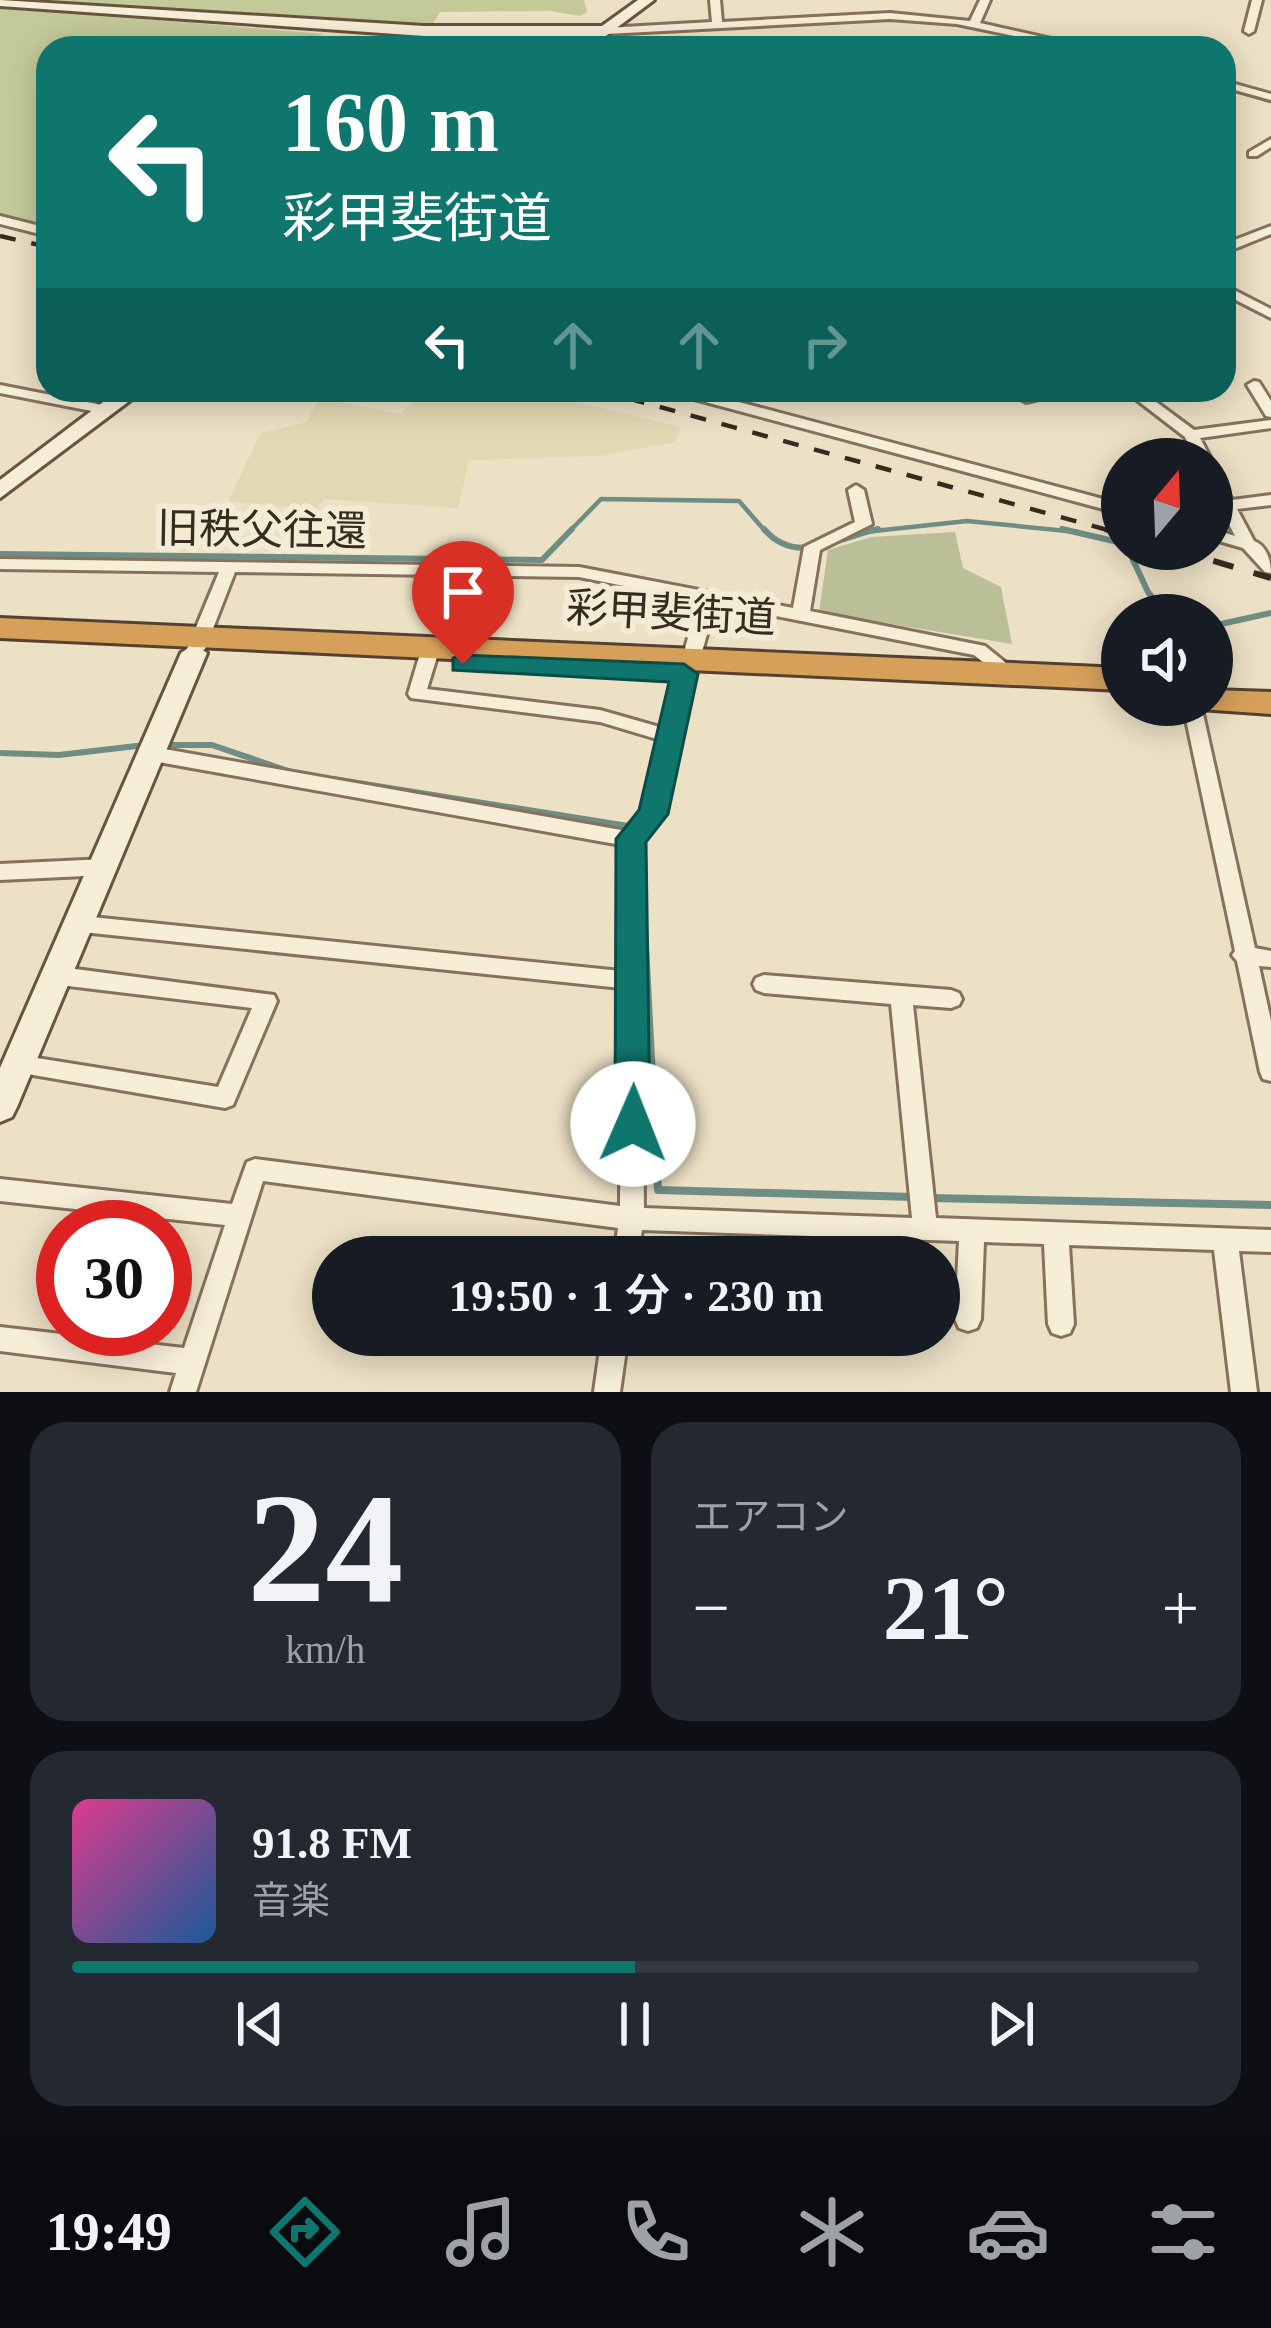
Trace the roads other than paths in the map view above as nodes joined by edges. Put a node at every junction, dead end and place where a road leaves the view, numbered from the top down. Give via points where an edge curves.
1 (647, 0) edge
2 (715, 0) edge
3 (831, 0) edge
4 (864, 0) edge
5 (898, 0) edge
6 (985, 0) edge
7 (1257, 0) edge
8 (0, 2) edge
9 (867, 15) junction
10 (834, 16) junction
11 (895, 16) junction
12 (974, 24) junction
13 (717, 25) junction
14 (1249, 31) dead end
15 (532, 36) edge
16 (600, 36) edge
17 (622, 36) edge
18 (1030, 36) edge
19 (1236, 87) edge
20 (1271, 97) edge
21 (1271, 142) edge
22 (1253, 154) dead end
23 (0, 220) edge
24 (36, 229) edge
25 (1271, 230) edge
26 (1236, 244) edge
27 (1236, 295) edge
28 (1271, 314) edge
29 (1254, 385) dead end
30 (0, 389) edge
31 (36, 396) edge
32 (66, 402) edge
33 (117, 402) edge
34 (722, 402) edge
35 (1147, 402) edge
36 (106, 410) junction
37 (1271, 413) edge
38 (1271, 424) edge
39 (1191, 435) junction
40 (1192, 438) edge
41 (5, 482) edge
42 (856, 490) dead end
43 (1271, 500) edge
44 (1101, 503) edge
45 (1233, 505) edge
46 (1233, 518) edge
47 (1233, 540) edge
48 (1248, 544) junction
49 (1271, 551) edge
50 (0, 564) edge
51 (230, 565) junction
52 (1271, 568) edge
53 (716, 598) junction
54 (801, 614) junction
55 (0, 628) edge
56 (197, 645) junction
57 (0, 646) edge
58 (429, 655) junction
59 (688, 666) junction
60 (1010, 675) junction
61 (1101, 679) edge
62 (1233, 684) edge
63 (1271, 685) edge
64 (1101, 696) edge
65 (1233, 701) edge
66 (1271, 703) edge
67 (1196, 726) edge
68 (670, 736) junction
69 (153, 754) junction
70 (631, 839) junction
71 (106, 867) junction
72 (0, 872) edge
73 (82, 924) junction
74 (1243, 955) junction
75 (1271, 959) edge
76 (60, 976) junction
77 (634, 981) junction
78 (764, 984) dead end
79 (901, 996) junction
80 (951, 999) dead end
81 (1270, 1063) edge
82 (18, 1064) junction
83 (0, 1107) edge
84 (0, 1190) edge
85 (239, 1216) junction
86 (632, 1220) junction
87 (925, 1228) junction
88 (973, 1230) junction
89 (1056, 1233) junction
90 (629, 1236) edge
91 (1225, 1239) junction
92 (1271, 1241) edge
93 (968, 1319) dead end
94 (1061, 1324) dead end
95 (0, 1339) edge
96 (612, 1356) edge
97 (193, 1362) junction
98 (183, 1392) edge
99 (607, 1392) edge
100 (1244, 1392) edge

1 - 16 street
2 - 13 street
3 - 10 street
4 - 9 street
5 - 11 street
6 - 12 street
7 - 14 street
8 - 15 street
9 - 10 street
9 - 11 street
10 - 13 street
11 - 12 street
12 - 18 street
13 - 17 street
19 - 20 street
21 - 22 street
23 - 24 street
25 - 26 street
27 - 28 street
29 - 37 street
30 - 31 street
32 - 36 street
33 - 36 street
34 - 44 street
35 - 39 street
36 - 41 street
38 - 39 street
39 - 40 street
42 - 54 street via 864,524 808,554
43 - 45 street
46 - 48 street
47 - 48 street
48 - 49 street
48 - 52 street
50 - 51 street, 旧秩父往還
51 - 53 street, 旧秩父往還 via 579,572
51 - 56 street
53 - 54 street, 旧秩父往還
53 - 59 street
54 - 60 street, 旧秩父往還 via 979,650
55 - 56 highway, 彩甲斐街道
56 - 57 highway, 彩甲斐街道
56 - 58 highway, 彩甲斐街道
56 - 69 street
58 - 59 highway, 彩甲斐街道
58 - 68 street via 417,694 600,716
59 - 60 highway, 彩甲斐街道
59 - 64 highway, 彩甲斐街道
59 - 68 street
60 - 61 highway, 彩甲斐街道
62 - 63 highway
65 - 66 highway
67 - 74 street
68 - 70 street via 653,814
69 - 70 street
69 - 71 street
70 - 77 street
71 - 72 street
71 - 73 street
73 - 76 street
73 - 77 street
74 - 75 street
74 - 81 street
76 - 82 street
76 - 82 street via 266,1001 225,1098
77 - 86 street
78 - 79 street
79 - 80 street
79 - 87 street
82 - 83 street
84 - 85 street
85 - 86 street via 255,1169
85 - 97 street
86 - 87 street
86 - 90 street
87 - 88 street
88 - 89 street
88 - 93 street
89 - 91 street
89 - 94 street
91 - 92 street
91 - 100 street
95 - 97 street
96 - 99 street
97 - 98 street

